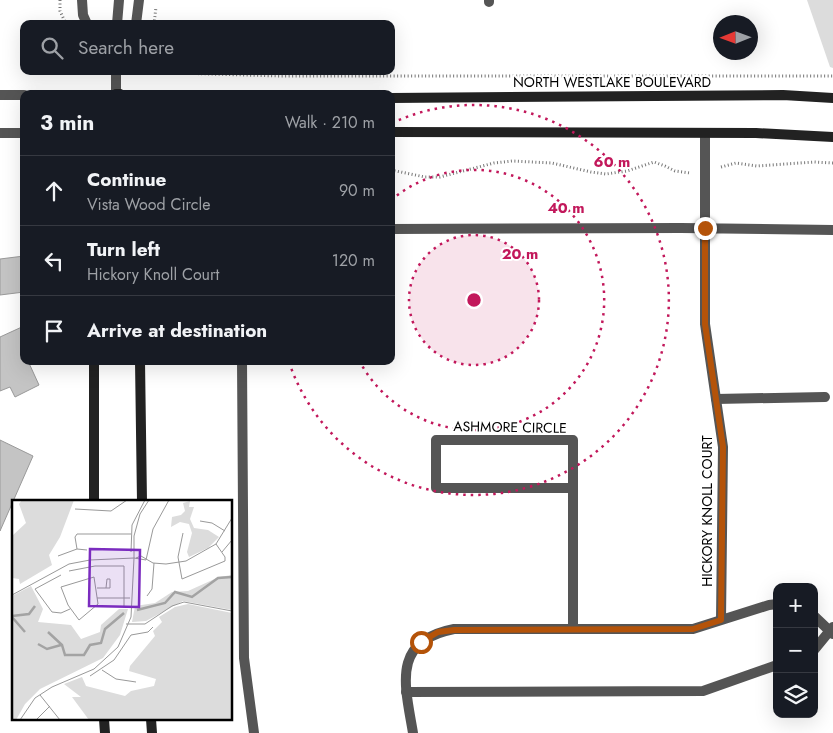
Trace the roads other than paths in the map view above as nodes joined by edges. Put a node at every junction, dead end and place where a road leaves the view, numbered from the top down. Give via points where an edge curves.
1 (82, 0) edge
2 (118, 0) edge
3 (139, 0) edge
4 (85, 20) edge
5 (118, 20) edge
6 (136, 20) edge
7 (116, 75) edge
8 (117, 90) edge
9 (0, 95) edge
10 (20, 95) edge
11 (395, 98) edge
12 (833, 98) edge
13 (395, 132) edge
14 (0, 133) edge
15 (20, 133) edge
16 (705, 133) junction
17 (833, 137) edge
18 (705, 228) junction
19 (395, 229) edge
20 (833, 230) edge
21 (94, 365) edge
22 (140, 365) edge
23 (242, 365) edge
24 (825, 397) dead end
25 (716, 399) junction
26 (573, 488) junction
27 (94, 500) edge
28 (142, 500) edge
29 (773, 605) edge
30 (818, 619) edge
31 (721, 620) junction
32 (573, 629) junction
33 (832, 631) edge
34 (818, 646) edge
35 (773, 666) edge
36 (406, 692) junction
37 (104, 720) edge
38 (151, 720) edge
39 (105, 733) edge
40 (152, 733) edge
41 (254, 733) edge
42 (413, 733) edge

1 - 4 street
2 - 5 street
3 - 6 street
7 - 8 street
9 - 10 street
11 - 12 main road, NORTH WESTLAKE BOULEVARD via 783,95
13 - 16 main road
14 - 15 street
16 - 17 main road
16 - 18 street, HICKORY KNOLL COURT
18 - 19 street
18 - 20 street
18 - 25 street, HICKORY KNOLL COURT via 705,324
21 - 27 main road
22 - 28 main road
23 - 41 street via 244,658
24 - 25 street
25 - 31 street, HICKORY KNOLL COURT via 723,447
26 - 26 street, ASHMORE CIRCLE via 436,488 436,440 573,440
26 - 32 street, ASHMORE CIRCLE
29 - 31 street
30 - 33 street
31 - 32 street via 693,629
32 - 36 street via 438,632 421,642 410,656 405,672
33 - 34 street
35 - 36 street via 703,691
36 - 42 street
37 - 39 main road
38 - 40 main road

